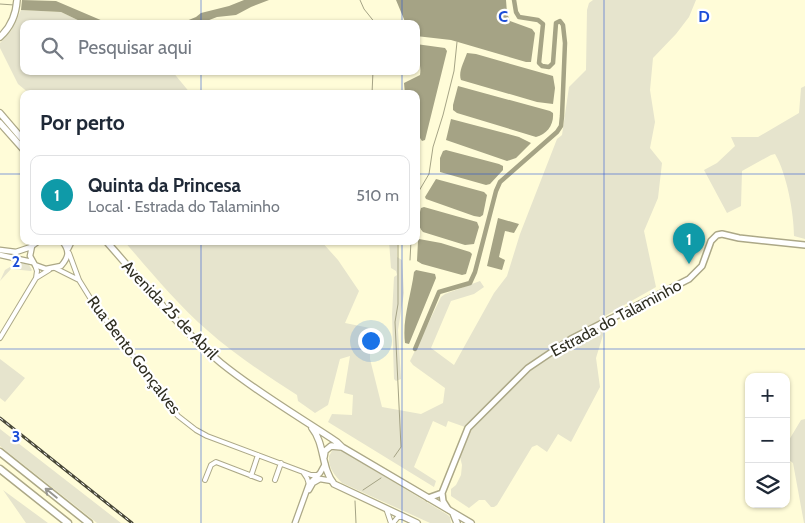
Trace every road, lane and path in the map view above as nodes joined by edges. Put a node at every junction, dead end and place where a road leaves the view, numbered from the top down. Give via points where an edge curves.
1 (17, 0) edge
2 (0, 37) edge
3 (0, 113) edge
4 (0, 123) edge
5 (20, 136) edge
6 (20, 146) edge
7 (64, 245) edge
8 (70, 245) edge
9 (110, 245) edge
10 (805, 245) edge
11 (32, 246) joint
12 (0, 250) edge
13 (68, 251) junction
14 (0, 255) edge
15 (33, 264) junction
16 (53, 269) junction
17 (36, 278) junction
18 (79, 280) junction
19 (0, 338) edge
20 (311, 427) junction
21 (342, 447) junction
22 (0, 452) edge
23 (258, 455) junction
24 (324, 460) junction
25 (281, 464) junction
26 (0, 469) edge
27 (303, 472) junction
28 (318, 475) junction
29 (251, 476) junction
30 (260, 479) dead end
31 (205, 480) dead end
32 (275, 480) dead end
33 (332, 481) junction
34 (309, 484) junction
35 (442, 493) junction
36 (306, 496) junction
37 (428, 498) junction
38 (386, 509) junction
39 (451, 511) junction
40 (404, 517) junction
41 (68, 523) edge
42 (89, 523) edge
43 (295, 523) edge
44 (392, 523) edge
45 (417, 523) edge
46 (457, 523) edge
47 (471, 523) edge

1 - 2 main road via 10,25
3 - 5 main road
4 - 6 main road
7 - 13 street
8 - 13 street
9 - 20 main road, Avenida 25 de Abril via 203,346 253,388
10 - 35 main road, Estrada do Talaminho via 722,234 715,236 702,266 689,279 571,338 528,368 468,428
11 - 12 street via 22,251
11 - 15 street
13 - 16 street via 61,266
13 - 18 street, Rua Bento Gonçalves
14 - 15 street
15 - 16 street
15 - 17 street
16 - 17 street
16 - 18 street, Rua Bento Gonçalves
17 - 19 street
18 - 23 street, Rua Bento Gonçalves via 119,340 178,416 208,436
20 - 21 main road, Avenida 25 de Abril
20 - 24 main road via 317,434
21 - 24 main road via 331,446 325,451
21 - 37 main road, Avenida 25 de Abril
42 -> 22 highway
23 - 25 street, Rua Bento Gonçalves
23 - 29 street
24 - 28 street
24 - 33 main road
25 - 27 street, Rua Bento Gonçalves
25 - 32 street
26 - 41 highway
27 - 28 street, Rua Bento Gonçalves
27 - 34 street
28 - 34 street
29 - 30 street
29 - 31 street via 213,462
33 - 36 street via 320,479 313,483
33 - 38 main road
34 - 36 street
35 - 37 main road
35 - 39 main road via 443,501
36 - 43 street
37 - 39 main road, Avenida 25 de Abril
38 - 40 main road
38 - 44 street
39 - 46 main road
39 - 47 main road, Avenida 25 de Abril
40 - 44 street via 398,517
40 - 45 main road

